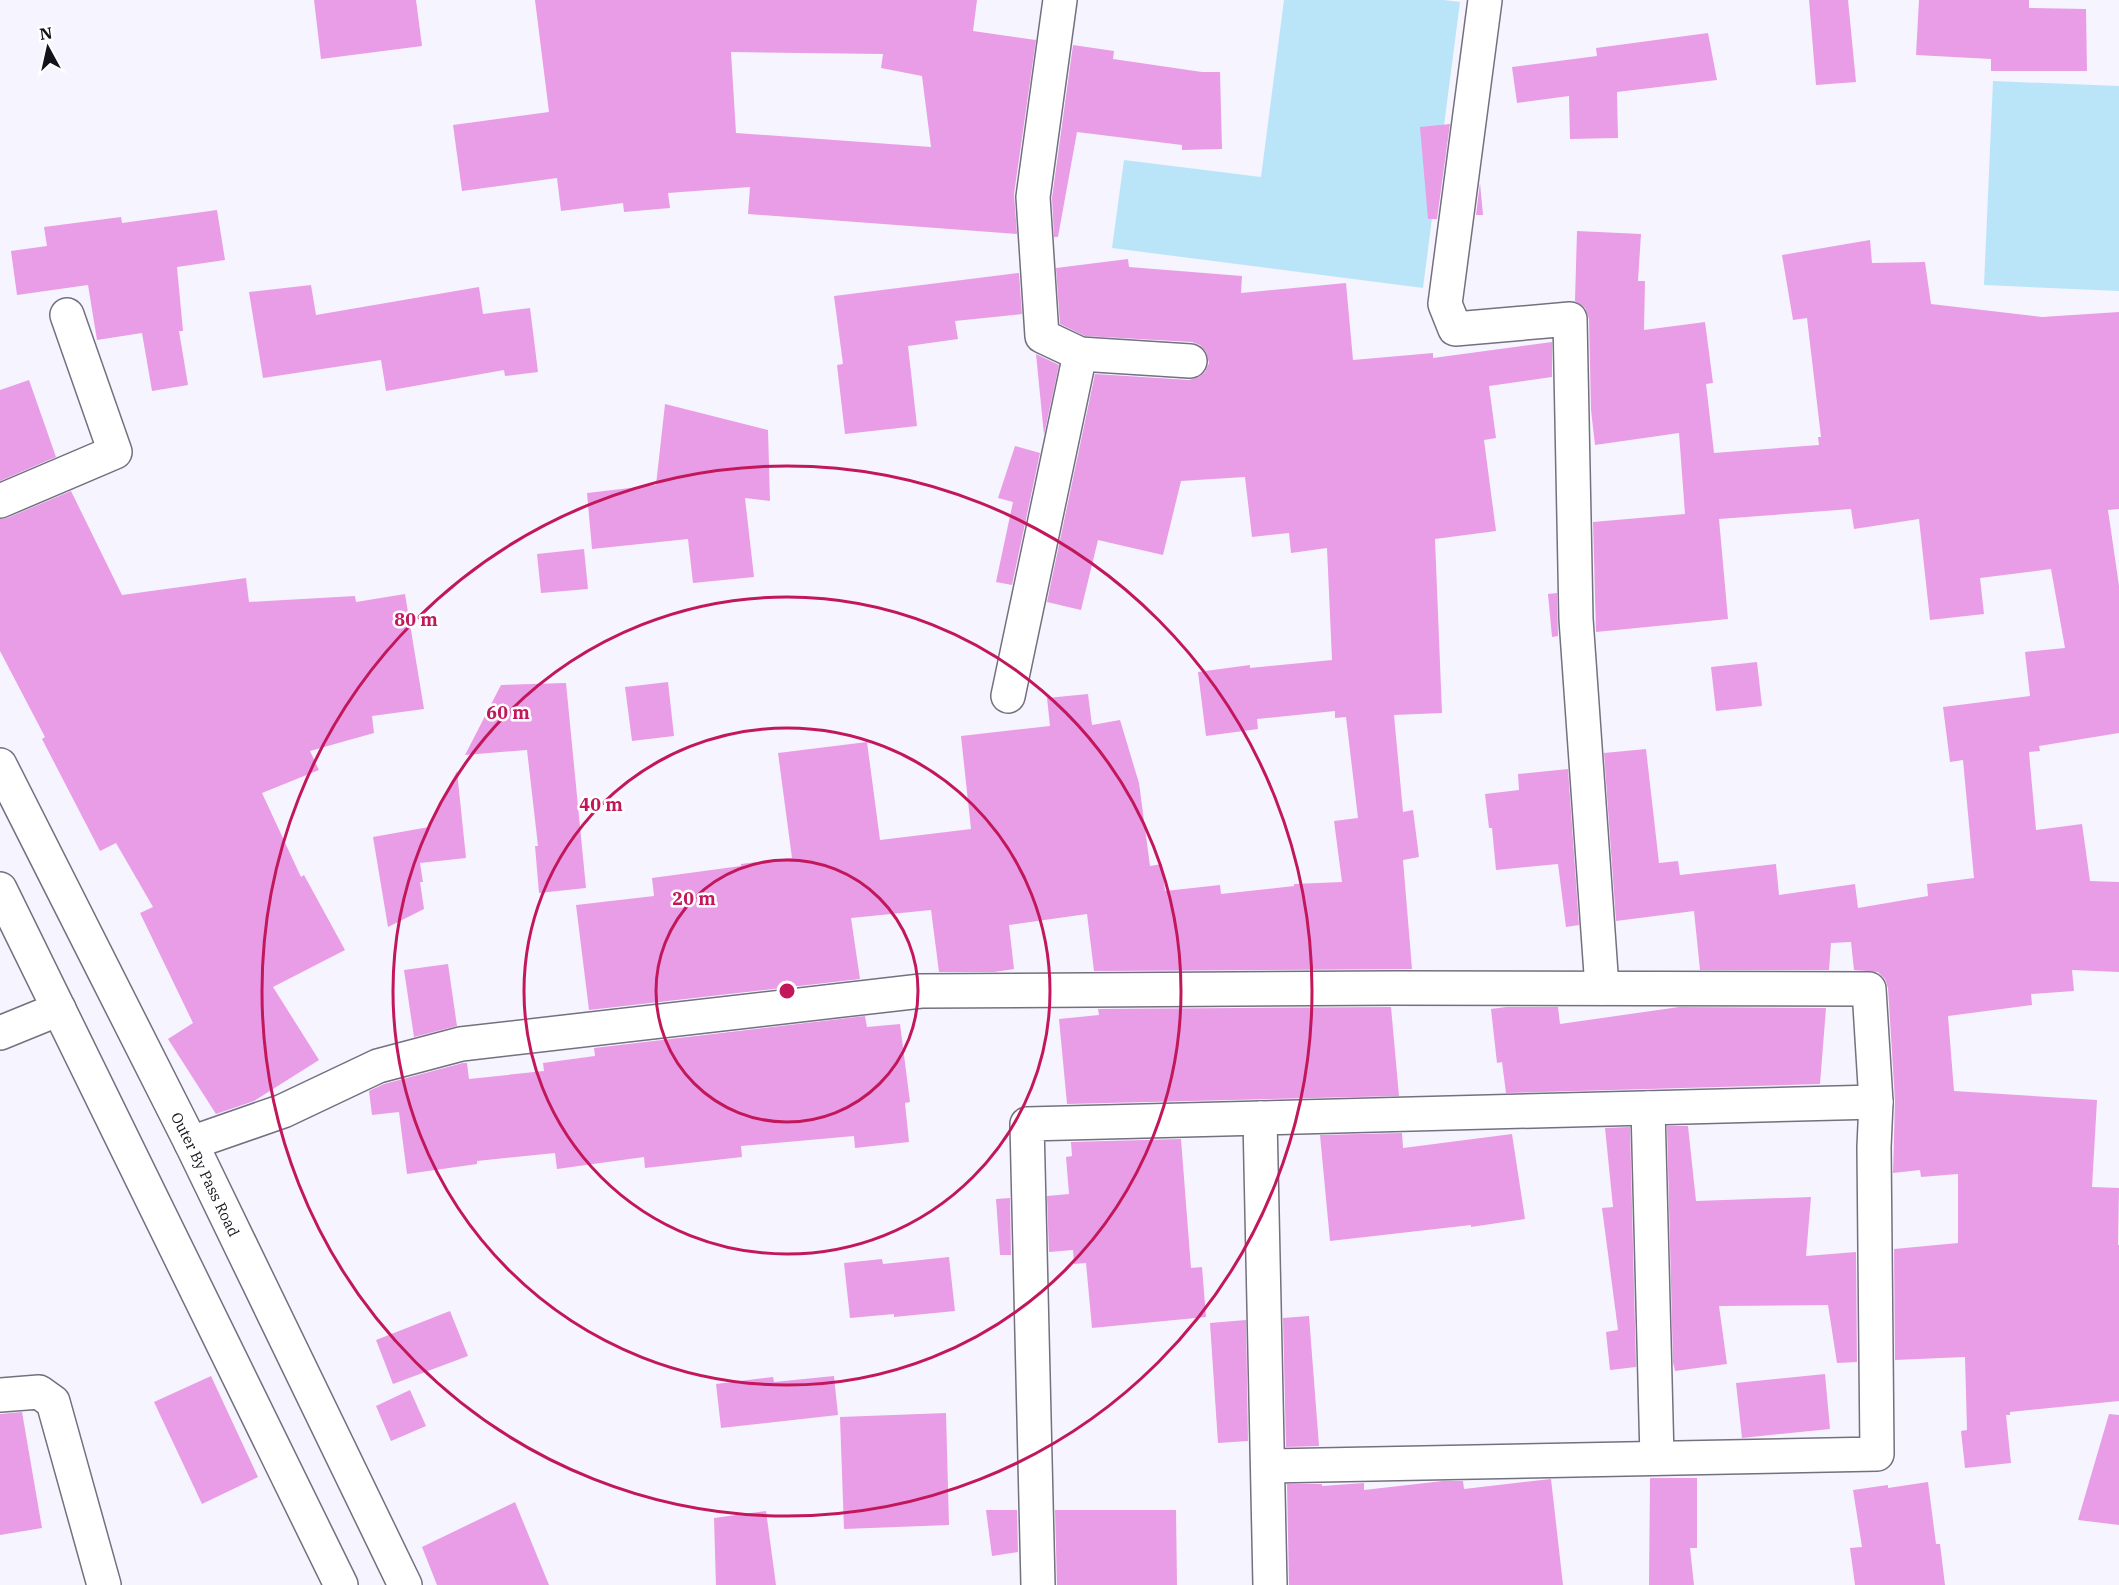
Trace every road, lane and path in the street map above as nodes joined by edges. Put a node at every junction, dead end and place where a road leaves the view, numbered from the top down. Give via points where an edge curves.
1 (1060, 0) edge
2 (1485, 0) edge
3 (67, 315) dead end
4 (1080, 354) junction
5 (1190, 361) dead end
6 (0, 501) edge
7 (1008, 696) dead end
8 (0, 765) edge
9 (0, 889) edge
10 (1602, 988) junction
11 (59, 1009) junction
12 (0, 1033) edge
13 (1876, 1102) junction
14 (1648, 1108) junction
15 (1260, 1118) junction
16 (190, 1143) junction
17 (0, 1395) edge
18 (1657, 1458) junction
19 (1268, 1466) junction
20 (104, 1585) edge
21 (341, 1585) edge
22 (405, 1585) edge
23 (1038, 1585) edge
24 (1270, 1585) edge

1 - 4 street via 1033,197 1042,336
2 - 10 street via 1445,304 1455,329 1570,319 1576,619
3 - 6 street via 115,452
4 - 5 street
4 - 7 street
8 - 16 street, Outer By Pass Road
9 - 11 street
10 - 13 street via 1869,989
10 - 16 street via 921,991 460,1044 378,1066 283,1111
11 - 12 street
11 - 21 street
13 - 14 street
13 - 18 street via 1877,1454
14 - 15 street
14 - 18 street
15 - 19 street
15 - 23 street via 1027,1124
16 - 22 street, Outer By Pass Road
17 - 20 street via 39,1392 53,1402
18 - 19 street
19 - 24 street

